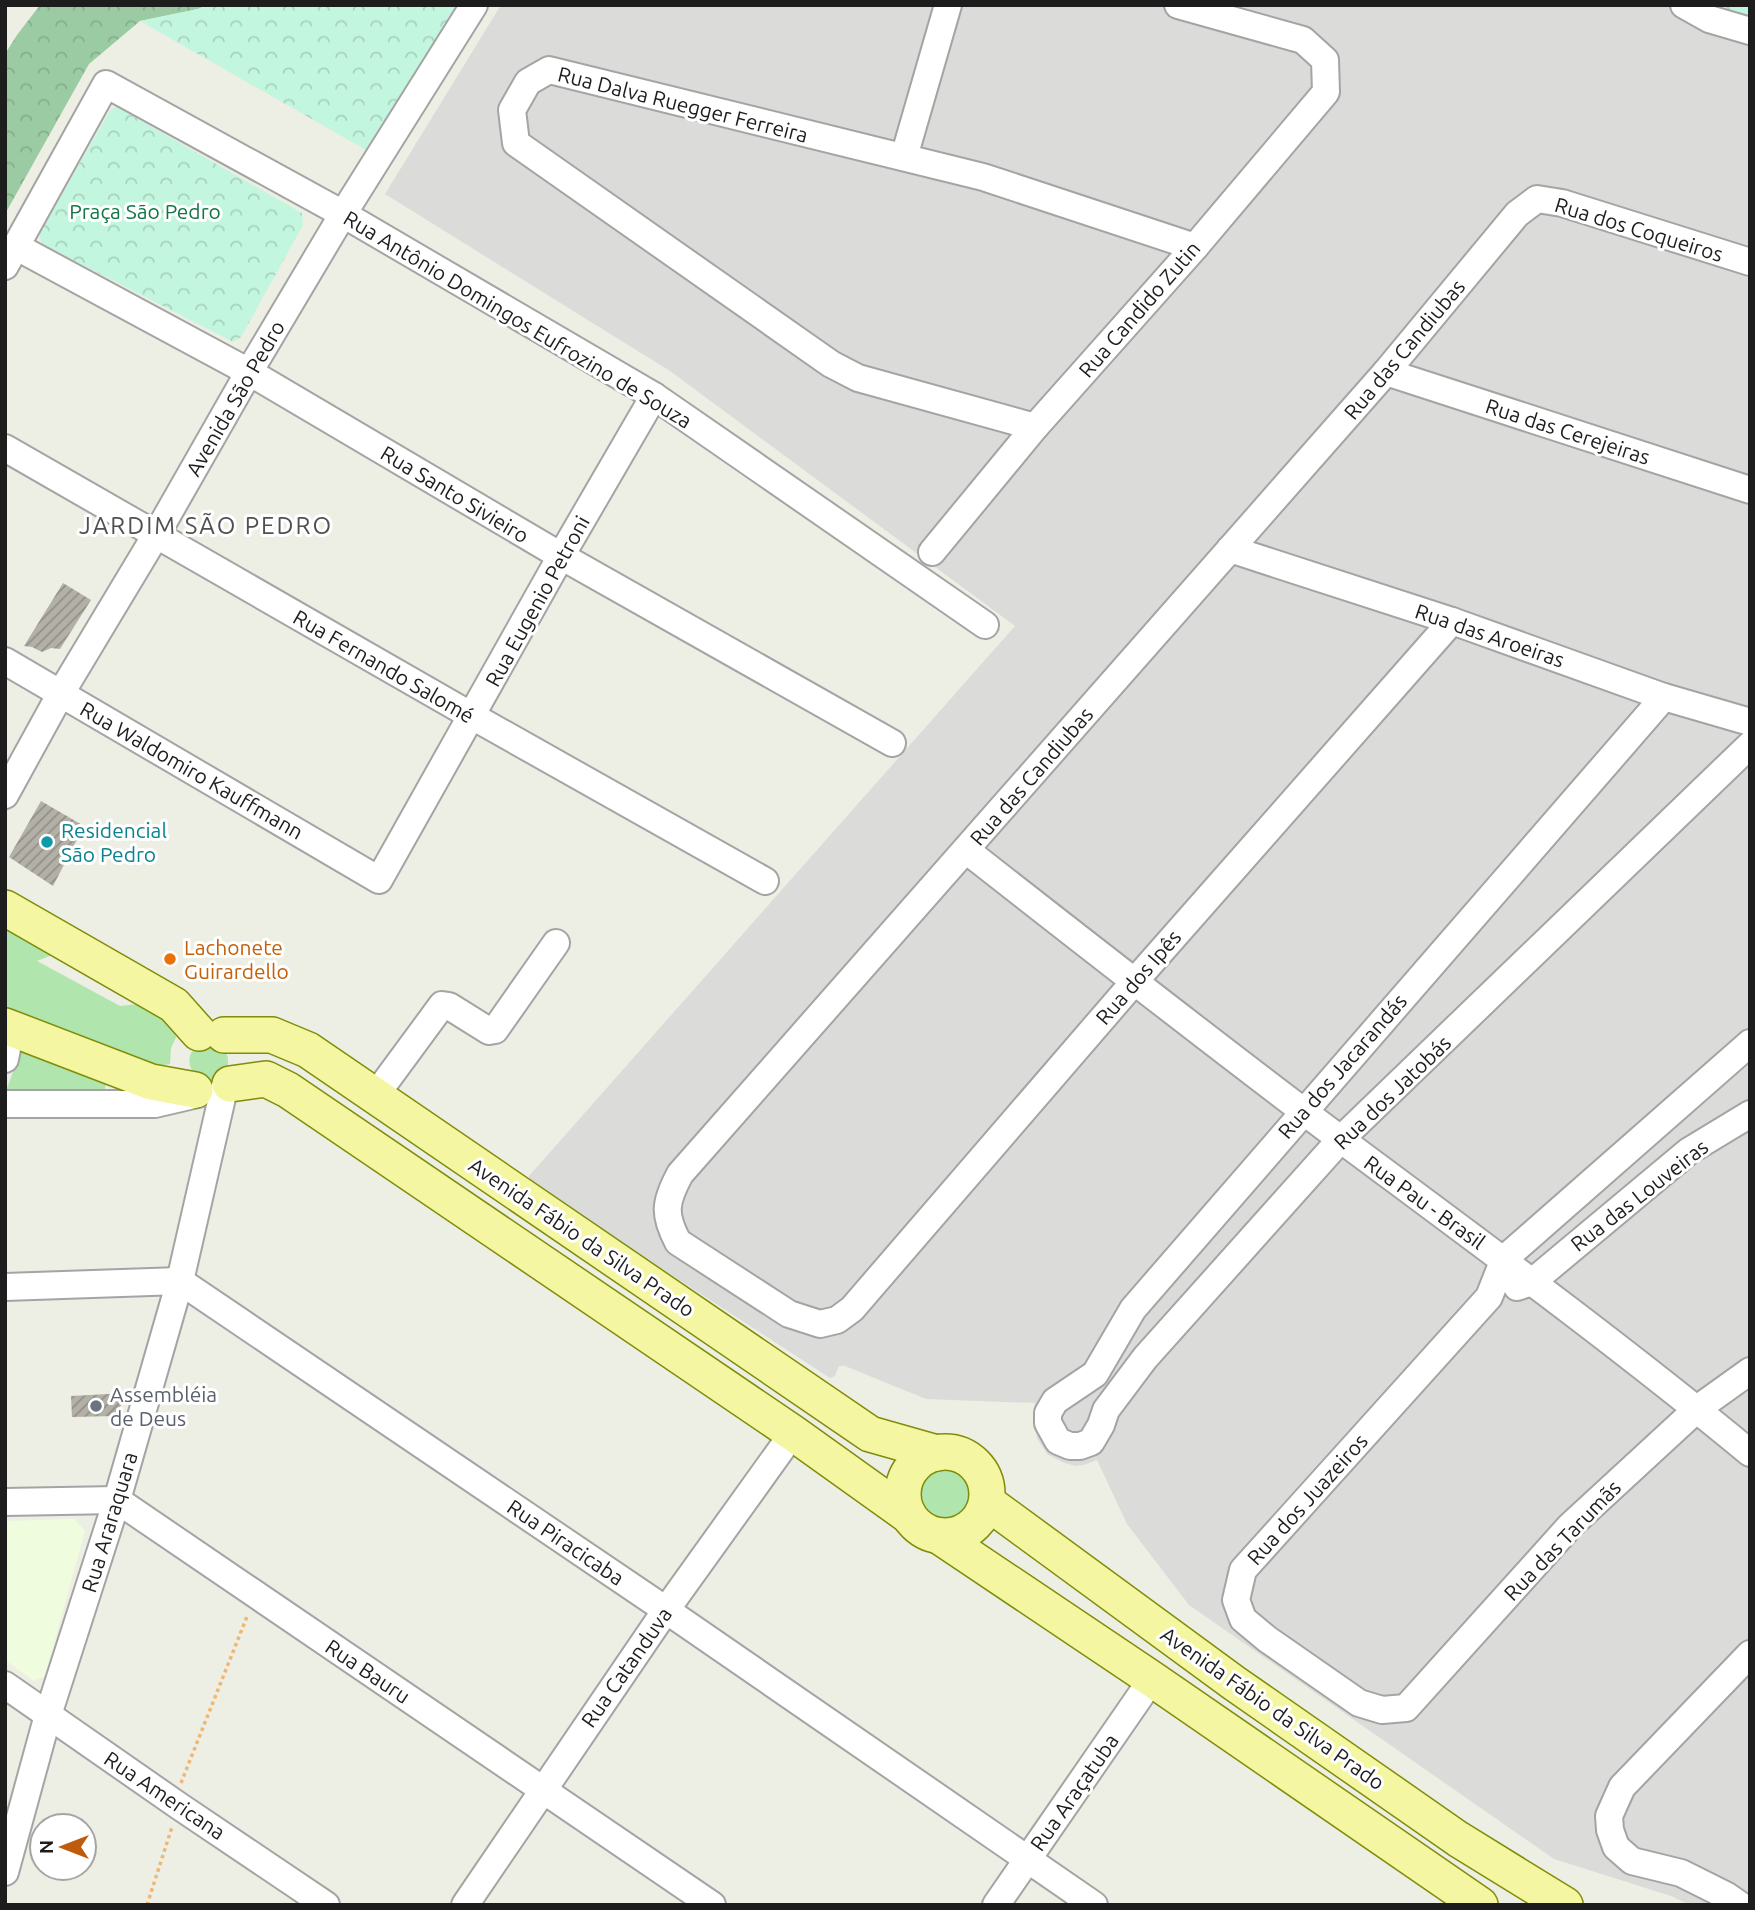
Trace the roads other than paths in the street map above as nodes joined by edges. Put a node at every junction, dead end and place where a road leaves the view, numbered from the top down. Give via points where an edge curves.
1 (474, 5) edge
2 (947, 5) edge
3 (1178, 5) edge
4 (1684, 5) edge
5 (1750, 31) edge
6 (904, 157) junction
7 (1537, 199) joint
8 (343, 214) junction
9 (1195, 247) junction
10 (11, 256) edge
11 (1747, 260) edge
12 (248, 372) junction
13 (1386, 372) junction
14 (654, 396) junction
15 (1035, 427) junction
16 (5, 448) edge
17 (1750, 490) edge
18 (156, 535) junction
19 (1230, 549) junction
20 (932, 552) dead end
21 (561, 556) junction
22 (1452, 621) junction
23 (985, 625) dead end
24 (5, 661) edge
25 (61, 693) junction
26 (1664, 697) junction
27 (472, 716) junction
28 (1750, 722) edge
29 (892, 743) dead end
30 (1750, 745) edge
31 (5, 795) edge
32 (966, 850) junction
33 (379, 880) joint
34 (765, 881) dead end
35 (5, 908) edge
36 (556, 943) dead end
37 (1134, 982) junction
38 (5, 1026) edge
39 (211, 1034) junction
40 (1750, 1043) edge
41 (5, 1046) edge
42 (5, 1059) edge
43 (213, 1089) junction
44 (375, 1096) junction
45 (5, 1104) edge
46 (1303, 1111) junction
47 (1750, 1114) edge
48 (1341, 1139) junction
49 (1504, 1259) junction
50 (180, 1281) junction
51 (1532, 1282) junction
52 (5, 1287) edge
53 (1489, 1297) junction
54 (820, 1324) joint
55 (1750, 1371) edge
56 (1697, 1409) junction
57 (793, 1433) junction
58 (1058, 1441) joint
59 (937, 1453) junction
60 (1750, 1453) edge
61 (117, 1500) junction
62 (986, 1502) junction
63 (5, 1503) edge
64 (909, 1516) junction
65 (939, 1536) junction
66 (666, 1610) junction
67 (1750, 1654) edge
68 (1152, 1679) junction
69 (5, 1685) edge
70 (1382, 1710) joint
71 (48, 1716) junction
72 (542, 1789) junction
73 (1027, 1859) junction
74 (5, 1872) edge
75 (326, 1905) edge
76 (465, 1905) edge
77 (712, 1905) edge
78 (996, 1905) edge
79 (1094, 1905) edge
80 (1480, 1905) edge
81 (1565, 1905) edge
82 (1740, 1905) edge

1 - 8 street, Avenida São Pedro
2 - 6 street
3 - 9 street, Rua Candido Zutin via 1303,40 1325,60 1326,92
4 - 5 street via 1709,19
6 - 9 street, Rua Dalva Ruegger Ferreira via 983,177
6 - 15 street, Rua Dalva Ruegger Ferreira via 550,70 528,82 512,110 516,143 831,364 858,378
7 - 11 street, Rua dos Coqueiros
7 - 13 street, Rua das Candiubas via 1517,214
8 - 10 street, Rua Antônio Domingos Eufrozino de Souza via 106,84
8 - 12 street, Avenida São Pedro
8 - 14 street, Rua Antônio Domingos Eufrozino de Souza
9 - 15 street, Rua Candido Zutin
10 - 12 street, Rua Santo Sivieiro
12 - 18 street, Avenida São Pedro
12 - 21 street, Rua Santo Sivieiro
13 - 17 street, Rua das Cerejeiras
13 - 19 street, Rua das Candiubas
14 - 21 street, Rua Eugenio Petroni
14 - 23 street, Rua Antônio Domingos Eufrozino de Souza
15 - 20 street, Rua Candido Zutin
16 - 18 street, Rua Fernando Salomé
18 - 25 street, Avenida São Pedro
18 - 27 street, Rua Fernando Salomé
19 - 22 street, Rua das Aroeiras
19 - 32 street, Rua das Candiubas
21 - 27 street, Rua Eugenio Petroni
21 - 29 street, Rua Santo Sivieiro
22 - 26 street, Rua das Aroeiras
22 - 37 street, Rua dos Ipês
24 - 25 street, Rua Waldomiro Kauffmann
25 - 31 street, Avenida São Pedro
25 - 33 street, Rua Waldomiro Kauffmann
26 - 28 street, Rua das Aroeiras
26 - 46 street, Rua dos Jacarandás
27 - 33 street, Rua Eugenio Petroni
27 - 34 street, Rua Fernando Salomé
30 - 48 street, Rua dos Jatobás
32 - 37 street, Rua Pau - Brasil
32 - 54 street, Rua das Candiubas via 680,1174 667,1205 669,1225 678,1242 789,1314
35 - 39 main road via 174,1005
36 - 44 street via 495,1030 442,1005
37 - 46 street, Rua Pau - Brasil
37 - 54 street, Rua dos Ipês via 852,1309
38 - 43 main road, Avenida Fábio da Silva Prado via 151,1082
39 - 43 main road via 231,1041 239,1058 236,1077
39 - 43 main road via 190,1038 178,1055 178,1065 187,1084
39 - 44 main road, Avenida Fábio da Silva Prado via 272,1035 307,1050
40 - 49 street, Rua dos Juazeiros
41 - 42 street
43 - 45 street via 155,1104
43 - 50 street, Rua Araraquara
43 - 57 main road, Avenida Fábio da Silva Prado via 266,1079 288,1090
44 - 59 main road, Avenida Fábio da Silva Prado via 870,1434
46 - 48 street, Rua Pau - Brasil
46 - 58 street, Rua dos Jacarandás via 1133,1309 1095,1374 1055,1401 1048,1423
47 - 51 street, Rua das Louveiras via 1689,1151
48 - 49 street, Rua Pau - Brasil
48 - 58 street, Rua dos Jatobás via 1145,1358 1106,1410 1091,1441 1070,1446
49 - 51 street, Rua Pau - Brasil
49 - 53 street, Rua dos Juazeiros
50 - 52 street
50 - 61 street, Rua Araraquara
50 - 66 street, Rua Piracicaba
51 - 53 street, Rua dos Juazeiros
51 - 56 street, Rua Pau - Brasil
53 - 70 street, Rua dos Juazeiros via 1243,1570 1236,1600 1243,1619 1359,1703
55 - 56 street, Rua das Tarumãs
56 - 60 street, Rua Pau - Brasil
56 - 70 street, Rua das Tarumãs via 1570,1525 1406,1708
57 - 64 main road, Avenida Fábio da Silva Prado
57 - 66 street, Rua Catanduva
59 - 62 main road via 951,1453 975,1464 983,1475
59 - 64 main road via 914,1466 907,1477 904,1499
61 - 63 street
61 - 71 street, Rua Araraquara
61 - 72 street, Rua Bauru
62 - 65 main road via 974,1525 958,1535
62 - 81 main road, Avenida Fábio da Silva Prado via 1458,1839
64 - 65 main road via 922,1529
65 - 68 main road, Avenida Fábio da Silva Prado
66 - 72 street, Rua Catanduva
66 - 73 street, Rua Piracicaba
67 - 82 street via 1622,1787 1609,1816 1616,1847 1632,1861 1681,1873
68 - 73 street, Rua Araçatuba
68 - 80 main road, Avenida Fábio da Silva Prado
69 - 71 street, Rua Americana
71 - 74 street, Rua Araraquara
71 - 75 street, Rua Americana
72 - 76 street, Rua Catanduva
72 - 77 street, Rua Bauru
73 - 78 street, Rua Araçatuba
73 - 79 street, Rua Piracicaba

